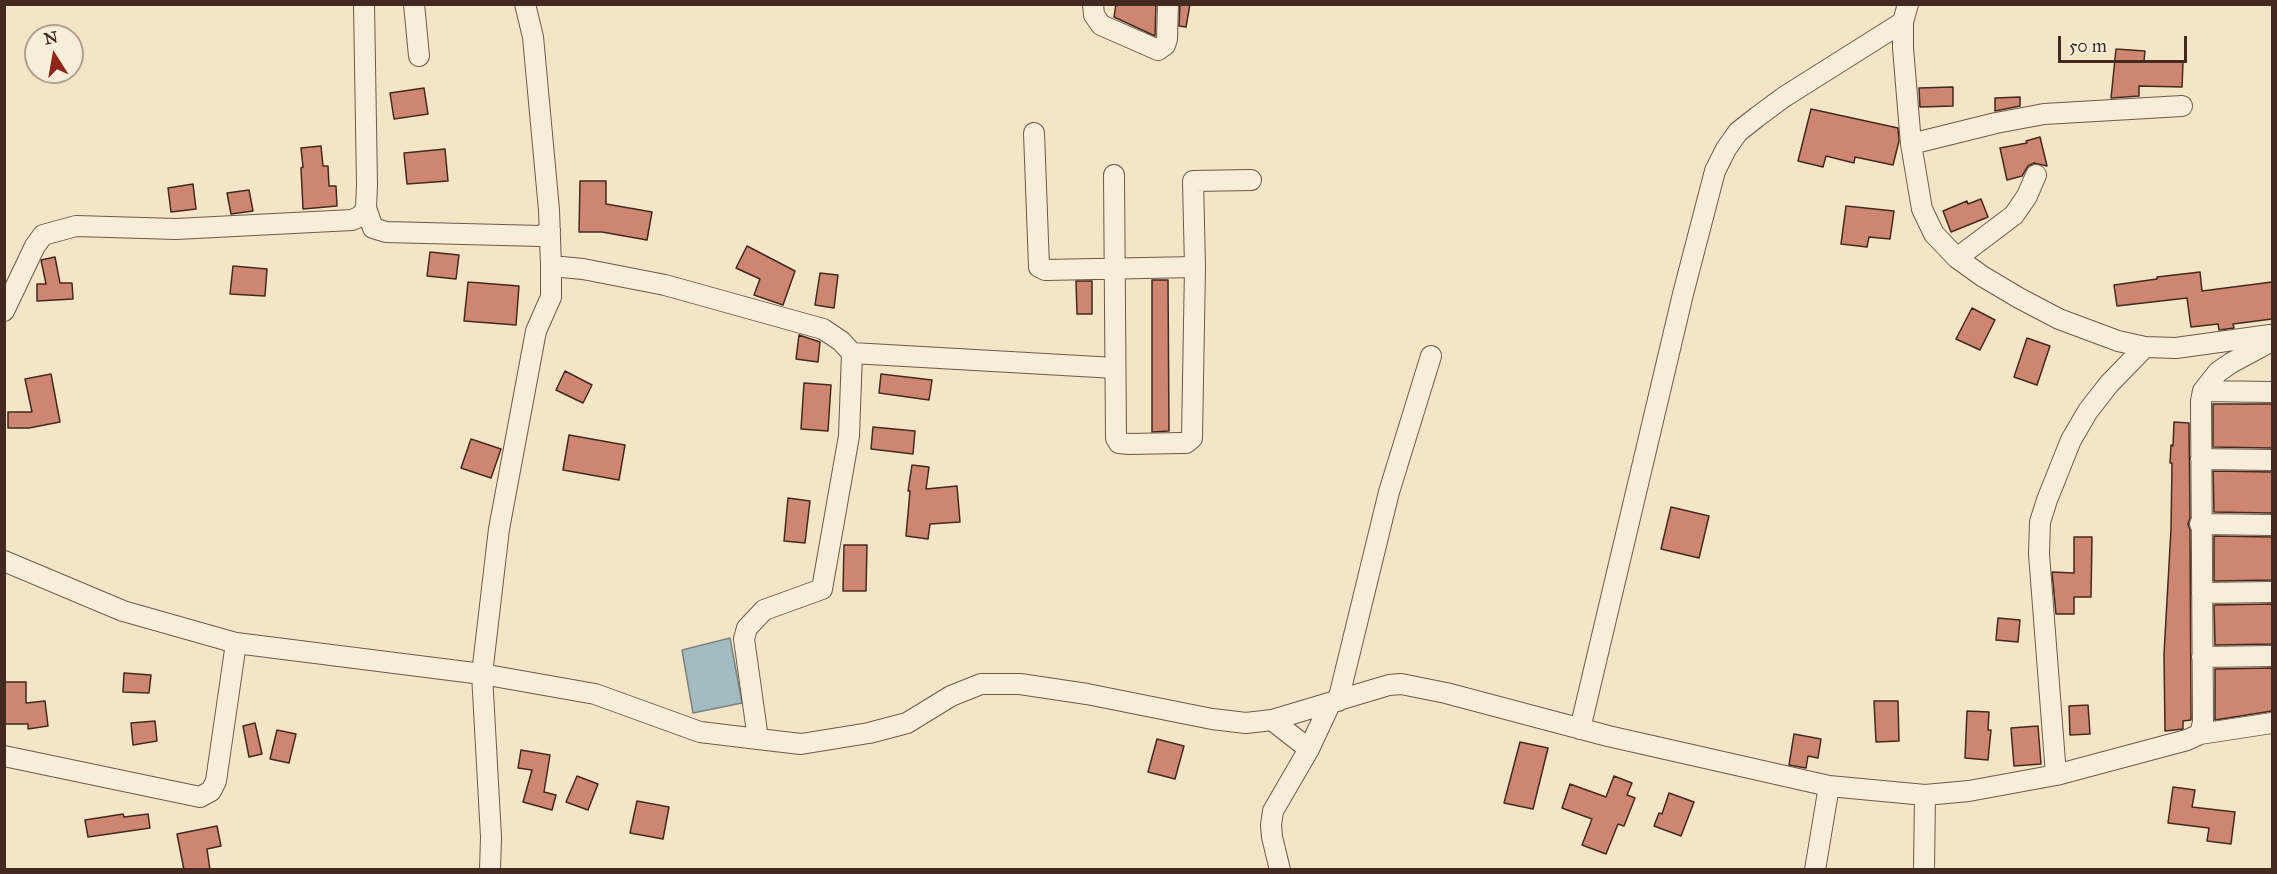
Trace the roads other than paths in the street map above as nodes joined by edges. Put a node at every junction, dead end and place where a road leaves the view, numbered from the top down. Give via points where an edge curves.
1 (364, 4) edge
2 (414, 4) edge
3 (525, 4) edge
4 (1093, 4) edge
5 (1168, 4) edge
6 (1905, 13) edge
7 (419, 57) dead end
8 (2182, 106) dead end
9 (1034, 134) dead end
10 (1911, 144) junction
11 (1114, 175) dead end
12 (2036, 175) dead end
13 (1251, 180) dead end
14 (366, 208) junction
15 (550, 230) junction
16 (1957, 258) junction
17 (550, 266) junction
18 (1195, 267) junction
19 (1115, 268) junction
20 (4, 311) edge
21 (2272, 335) edge
22 (2272, 341) edge
23 (2145, 347) junction
24 (852, 353) junction
25 (1431, 356) dead end
26 (1115, 368) junction
27 (2203, 391) junction
28 (2272, 392) edge
29 (2200, 459) junction
30 (2272, 460) edge
31 (2200, 524) junction
32 (2272, 525) edge
33 (5, 562) edge
34 (2272, 592) edge
35 (2202, 593) junction
36 (236, 643) junction
37 (2272, 656) edge
38 (2202, 657) junction
39 (482, 674) junction
40 (1334, 703) junction
41 (1272, 720) junction
42 (2272, 723) edge
43 (1580, 729) junction
44 (2200, 734) junction
45 (758, 739) junction
46 (1309, 749) junction
47 (4, 756) edge
48 (2056, 776) junction
49 (1829, 786) junction
50 (1925, 795) junction
51 (490, 870) edge
52 (1280, 870) edge
53 (1815, 870) edge
54 (1923, 870) edge

1 - 14 street
2 - 7 street
3 - 15 street via 533,37
4 - 5 street via 1101,25 1158,50 1167,39
6 - 10 street via 1903,48
6 - 43 street via 1738,132 1715,171
8 - 10 street via 2044,114
9 - 19 street via 1039,267
10 - 16 street via 1922,209 1934,234
11 - 19 street
12 - 16 street via 2014,215
13 - 18 street via 1193,181
14 - 15 street via 373,228 386,232 542,236
14 - 20 street via 361,216 352,219 176,229 76,226 43,235
15 - 17 street
16 - 23 street via 2059,319
17 - 24 street via 665,285 823,329
17 - 39 street via 551,297 536,331 499,529
18 - 19 street
18 - 26 street via 1190,441 1119,443
19 - 26 street
21 - 23 street via 2176,348
22 - 27 street via 2231,363
23 - 48 street via 2109,384 2082,421 2056,474 2040,522 2039,554
24 - 26 street
24 - 45 street via 849,436 822,589 764,610 747,628 744,639
25 - 40 street via 1389,492
27 - 28 street
27 - 29 street
29 - 30 street
29 - 31 street
31 - 32 street
31 - 35 street
33 - 36 street via 123,611
34 - 35 street
35 - 38 street
36 - 39 street
36 - 47 street via 216,781 211,791 200,797
37 - 38 street
38 - 44 street
39 - 45 street via 595,694 700,732
39 - 51 street
40 - 41 street
40 - 43 street via 1389,685 1413,685
40 - 46 street
41 - 45 street via 1230,722 1087,694 1020,684 981,684 951,696 907,723 868,733 801,744
41 - 46 street
42 - 44 street
43 - 49 street
44 - 48 street
46 - 52 street via 1273,812 1272,837
48 - 50 street
49 - 50 street
49 - 53 street
50 - 54 street

